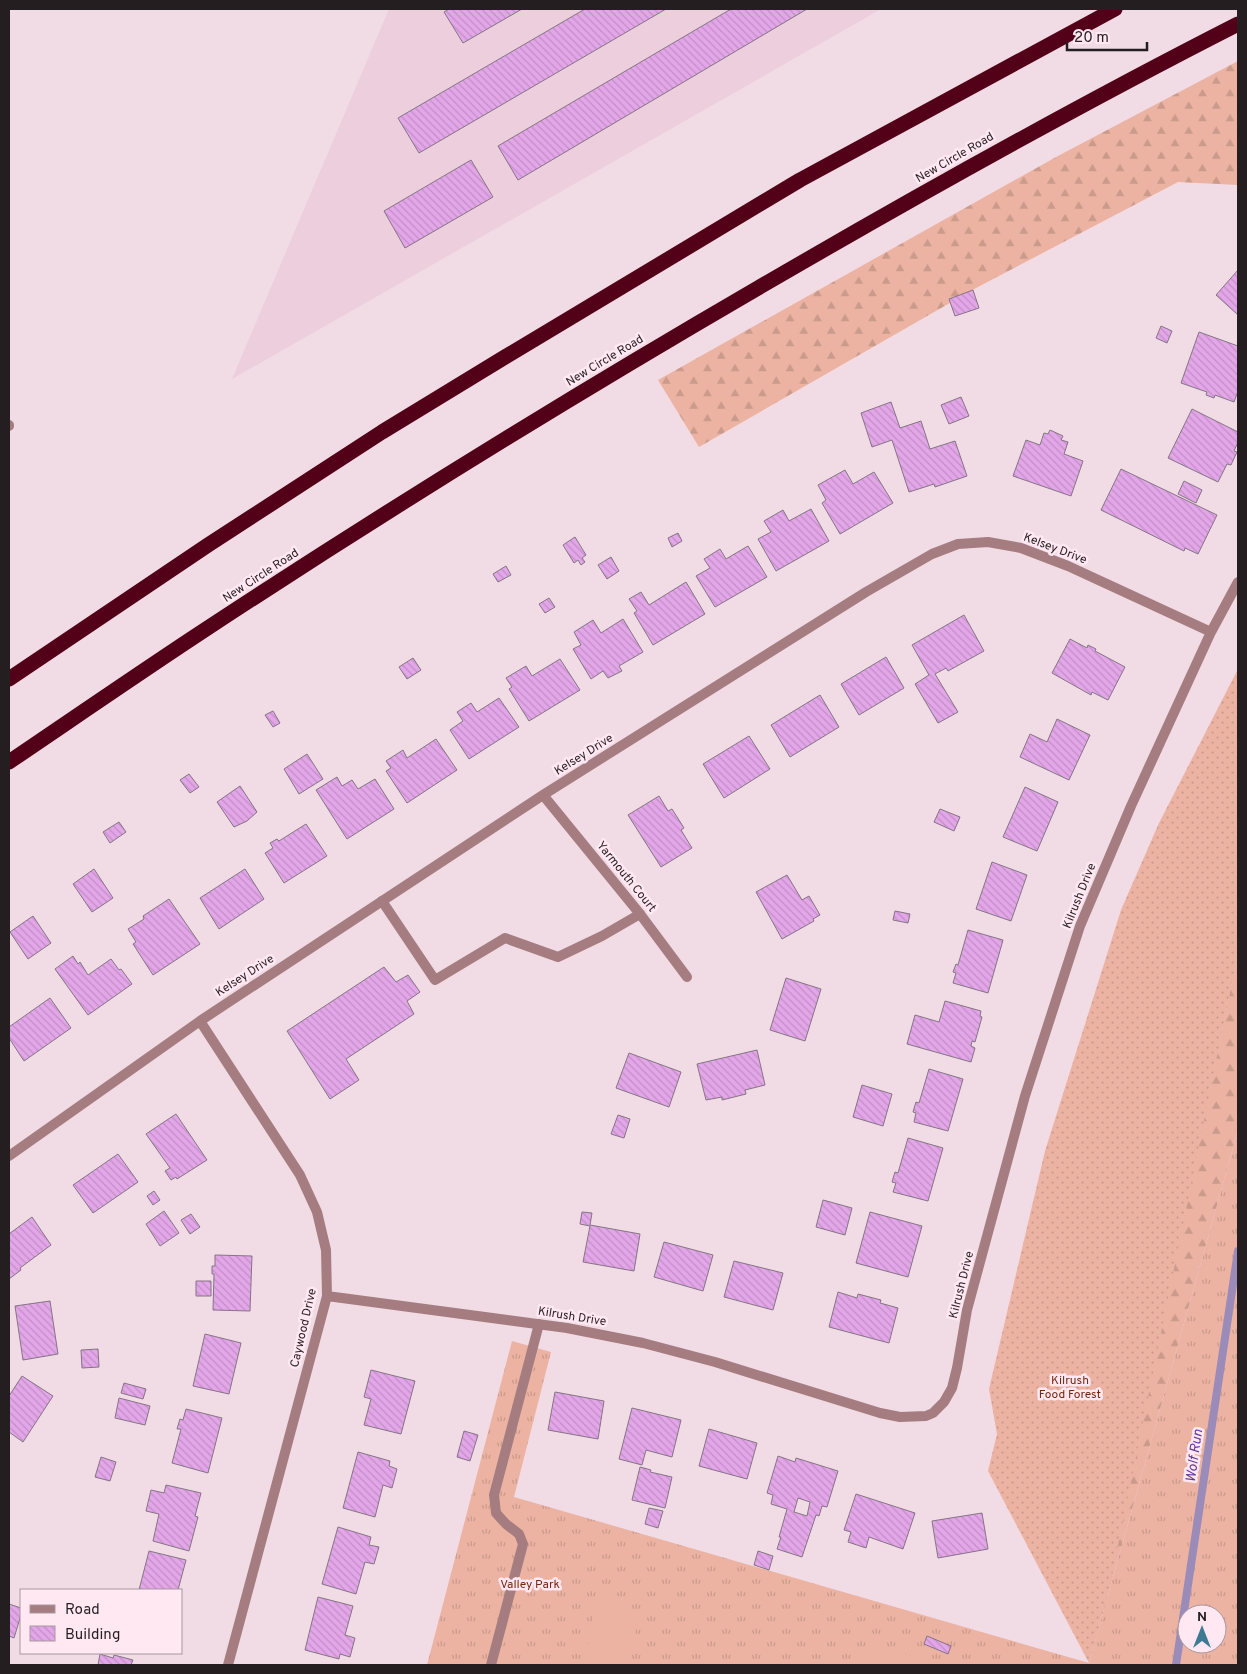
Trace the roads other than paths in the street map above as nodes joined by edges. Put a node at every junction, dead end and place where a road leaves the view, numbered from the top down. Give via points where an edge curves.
1 (1115, 9) edge
2 (1238, 24) edge
3 (1238, 582) edge
4 (1211, 632) junction
5 (9, 679) edge
6 (9, 762) edge
7 (543, 795) junction
8 (382, 901) junction
9 (640, 914) junction
10 (687, 977) dead end
11 (200, 1021) junction
12 (9, 1156) edge
13 (327, 1296) junction
14 (539, 1324) junction
15 (228, 1665) edge
16 (492, 1665) edge

1 - 5 highway via 800,180 505,357 382,432
2 - 6 highway, New Circle Road via 1002,148 664,343 423,490 194,637
3 - 4 street, Kilrush Drive
4 - 7 street, Kelsey Drive via 1068,566 1021,548 988,542 958,544 932,554 866,592
4 - 14 street, Kilrush Drive via 1130,806 1080,926 1025,1096 967,1310 952,1388 944,1402 926,1416 900,1417 643,1343
7 - 8 street, Kelsey Drive
7 - 9 street, Yarmouth Court
8 - 9 street via 435,980 505,938 558,957
8 - 11 street, Kelsey Drive
9 - 10 street, Yarmouth Court
11 - 12 street, Kelsey Drive
11 - 13 street, Caywood Drive via 300,1175 317,1212 326,1250
13 - 14 street, Kilrush Drive
13 - 15 street, Caywood Drive
14 - 16 street via 494,1495 496,1513 519,1534 523,1544

